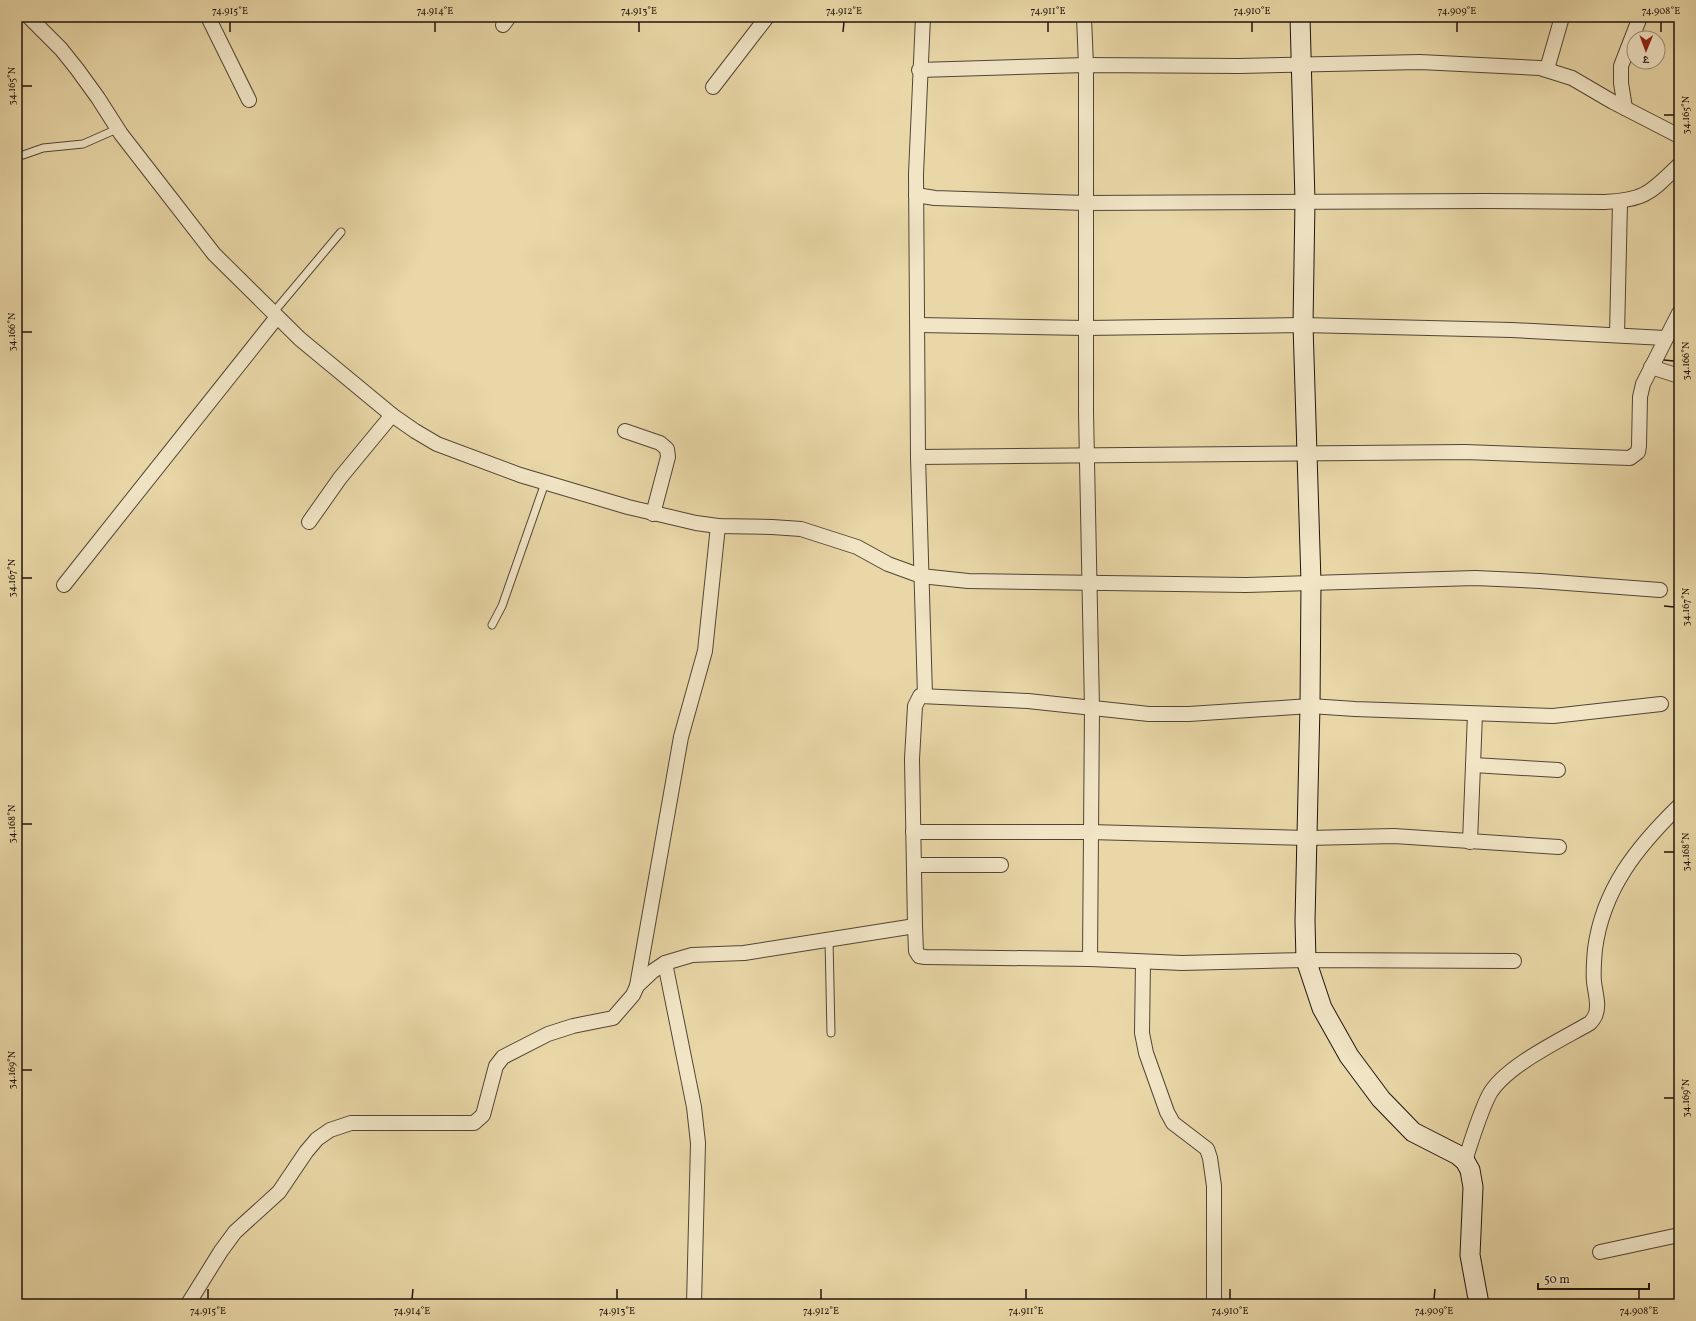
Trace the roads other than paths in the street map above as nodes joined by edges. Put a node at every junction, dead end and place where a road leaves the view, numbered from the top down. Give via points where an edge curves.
1 (29, 17) edge
2 (208, 17) edge
3 (767, 17) edge
4 (923, 17) edge
5 (1084, 17) edge
6 (1300, 17) edge
7 (1562, 17) edge
8 (1640, 17) edge
9 (1302, 64) junction
10 (1086, 65) junction
11 (1547, 69) junction
12 (919, 70) junction
13 (713, 87) dead end
14 (249, 100) dead end
15 (1625, 108) junction
16 (117, 129) junction
17 (1679, 136) edge
18 (23, 155) dead end
19 (1679, 165) edge
20 (916, 195) junction
21 (1305, 201) junction
22 (1620, 202) junction
23 (1085, 203) junction
24 (341, 232) dead end
25 (1679, 313) edge
26 (275, 315) junction
27 (918, 325) junction
28 (1303, 325) junction
29 (1086, 328) junction
30 (1617, 335) junction
31 (1665, 338) junction
32 (1651, 367) junction
33 (1679, 376) edge
34 (392, 414) junction
35 (625, 431) dead end
36 (1308, 454) junction
37 (1088, 455) junction
38 (918, 457) junction
39 (545, 483) junction
40 (653, 514) junction
41 (309, 522) dead end
42 (718, 526) junction
43 (921, 576) junction
44 (1091, 582) junction
45 (1311, 582) junction
46 (64, 585) dead end
47 (1660, 590) dead end
48 (492, 625) dead end
49 (925, 695) junction
50 (1662, 704) dead end
51 (1310, 706) junction
52 (1092, 708) junction
53 (1476, 714) junction
54 (1473, 765) junction
55 (1558, 770) dead end
56 (1679, 806) edge
57 (913, 832) junction
58 (1090, 832) junction
59 (1308, 838) junction
60 (1470, 842) junction
61 (1559, 848) dead end
62 (914, 865) junction
63 (1000, 865) dead end
64 (915, 926) junction
65 (829, 938) junction
66 (1090, 959) junction
67 (1306, 960) junction
68 (1514, 961) dead end
69 (1143, 962) junction
70 (665, 963) junction
71 (638, 986) junction
72 (831, 1034) dead end
73 (1465, 1161) junction
74 (1679, 1234) edge
75 (1600, 1252) dead end
76 (188, 1304) edge
77 (694, 1304) edge
78 (1214, 1304) edge
79 (1479, 1304) edge

1 - 16 street via 77,69
2 - 14 street
3 - 13 street
4 - 12 street
5 - 10 street
6 - 9 main road
7 - 11 street
8 - 15 street via 1621,66
9 - 10 street
9 - 11 street via 1420,62
9 - 21 main road
10 - 12 street
10 - 23 street
11 - 15 street via 1585,85
12 - 20 street
15 - 17 street
16 - 18 lane via 83,144 43,148
16 - 26 street via 214,254
19 - 22 street via 1645,196
20 - 23 street via 935,198
20 - 27 street
21 - 22 street
21 - 23 street
21 - 28 main road
22 - 30 street
23 - 29 street
24 - 26 lane
25 - 31 street
26 - 34 street via 300,339
26 - 46 street
27 - 29 street
27 - 38 street
28 - 29 street
28 - 30 street
28 - 36 main road
29 - 37 street
30 - 31 street
31 - 32 street
32 - 33 street
32 - 36 street via 1640,397 1638,452 1630,458 1465,452
34 - 39 street via 437,444
34 - 41 street via 340,478
35 - 40 street via 660,443 667,449 668,457
36 - 37 street
36 - 45 main road
37 - 38 street
37 - 44 street
38 - 43 street
39 - 40 street
39 - 48 lane via 502,606
40 - 42 street
42 - 43 street via 801,529 857,547 888,564
42 - 71 street via 705,651 682,737
43 - 44 street via 968,581
43 - 49 street
44 - 45 street via 1246,585
44 - 52 street
45 - 47 street via 1475,578
45 - 51 main road
49 - 52 street via 1028,701
49 - 57 street via 917,698 915,706 912,760
50 - 53 street via 1552,716
51 - 52 street via 1188,714 1149,714
51 - 53 street
51 - 59 main road
52 - 58 street
53 - 54 street
54 - 55 street
54 - 60 street
56 - 73 street via 1630,861 1608,899 1595,948 1596,1015 1590,1023 1531,1057 1497,1084 1485,1105
57 - 58 street
57 - 62 street
58 - 59 street
58 - 66 street
59 - 60 street via 1394,836
59 - 67 main road
60 - 61 street
62 - 63 street
62 - 64 street
64 - 65 street
64 - 66 street via 916,951 919,956
65 - 70 street via 744,953 692,955
65 - 72 lane
66 - 69 street
67 - 68 street
67 - 69 street
67 - 73 main road via 1322,1008 1349,1056 1381,1099 1413,1132
69 - 78 street via 1142,1033 1146,1053 1170,1118 1207,1149 1210,1158 1214,1186
70 - 71 street
70 - 77 street via 694,1107 698,1142
71 - 76 street via 613,1018 548,1034 503,1056 496,1066 483,1115 474,1123 351,1123 330,1130 317,1139 279,1192 235,1232
73 - 79 main road via 1470,1170 1473,1187 1470,1255
74 - 75 street

